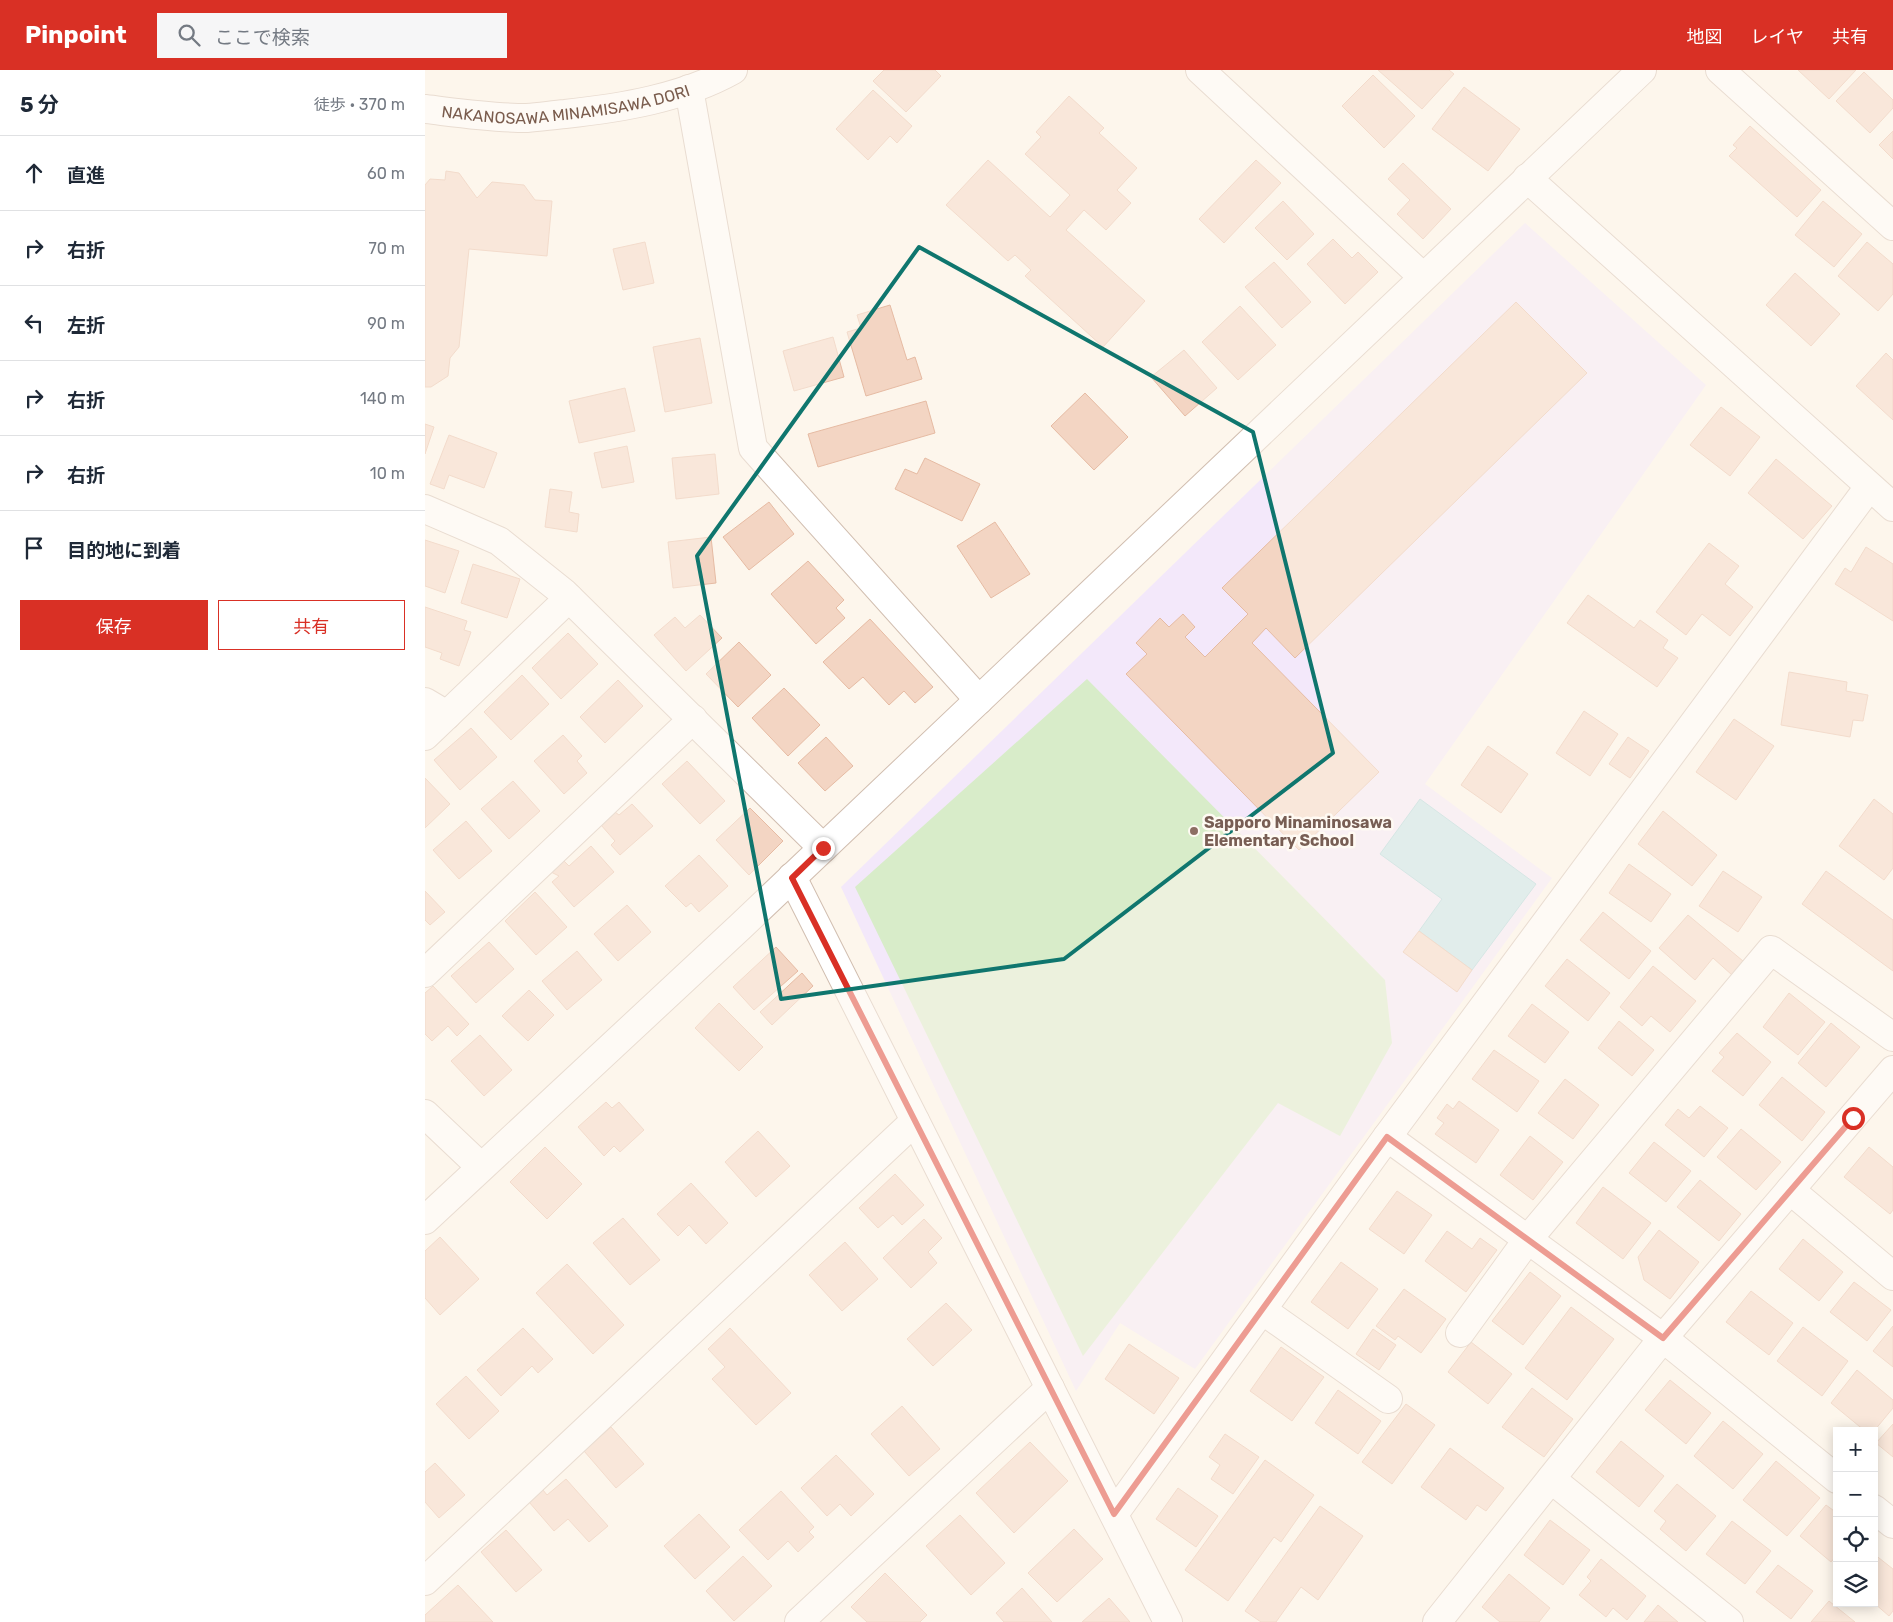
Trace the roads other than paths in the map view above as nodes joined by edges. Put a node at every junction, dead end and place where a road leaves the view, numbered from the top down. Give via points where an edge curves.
1 (733, 70) edge
2 (1200, 70) edge
3 (1642, 70) edge
4 (1720, 70) edge
5 (689, 89) junction
6 (425, 108) edge
7 (1527, 178) junction
8 (1893, 226) edge
9 (1423, 277) junction
10 (1869, 487) junction
11 (1893, 508) edge
12 (425, 509) edge
13 (569, 598) junction
14 (979, 700) junction
15 (436, 708) edge
16 (693, 719) junction
17 (425, 736) edge
18 (823, 848) junction
19 (792, 878) junction
20 (425, 973) edge
21 (1893, 1037) edge
22 (1893, 1070) edge
23 (425, 1114) edge
24 (915, 1121) junction
25 (1387, 1137) junction
26 (481, 1167) junction
27 (1790, 1190) junction
28 (425, 1220) edge
29 (1528, 1239) junction
30 (1893, 1276) edge
31 (1262, 1310) junction
32 (1460, 1333) dead end
33 (1663, 1338) junction
34 (1050, 1388) junction
35 (1388, 1399) dead end
36 (1833, 1476) edge
37 (1551, 1479) junction
38 (1878, 1512) edge
39 (1114, 1514) junction
40 (1893, 1524) edge
41 (425, 1581) edge
42 (799, 1622) edge
43 (1168, 1622) edge
44 (1437, 1622) edge
45 (1729, 1622) edge

1 - 5 street, NAKANOSAWA MINAMISAWA DORI
2 - 9 street
3 - 7 street
4 - 8 street
5 - 6 street, NAKANOSAWA MINAMISAWA DORI via 595,111 527,118
5 - 14 street via 753,448
7 - 9 street
7 - 10 street
9 - 14 street
10 - 11 street
10 - 25 street
12 - 13 street via 499,541
13 - 15 street
13 - 16 street
14 - 18 street
15 - 17 street
16 - 18 street
16 - 20 street
18 - 19 street
19 - 24 street
19 - 26 street
21 - 29 street via 1771,950
22 - 27 street
23 - 26 street
24 - 34 street
24 - 41 street
25 - 29 street
25 - 31 street
26 - 28 street
27 - 30 street
27 - 33 street
29 - 32 street
29 - 33 street
31 - 35 street
31 - 39 street
33 - 36 street
33 - 37 street
34 - 39 street
34 - 42 street
37 - 44 street
37 - 45 street
38 - 40 street
39 - 43 street

